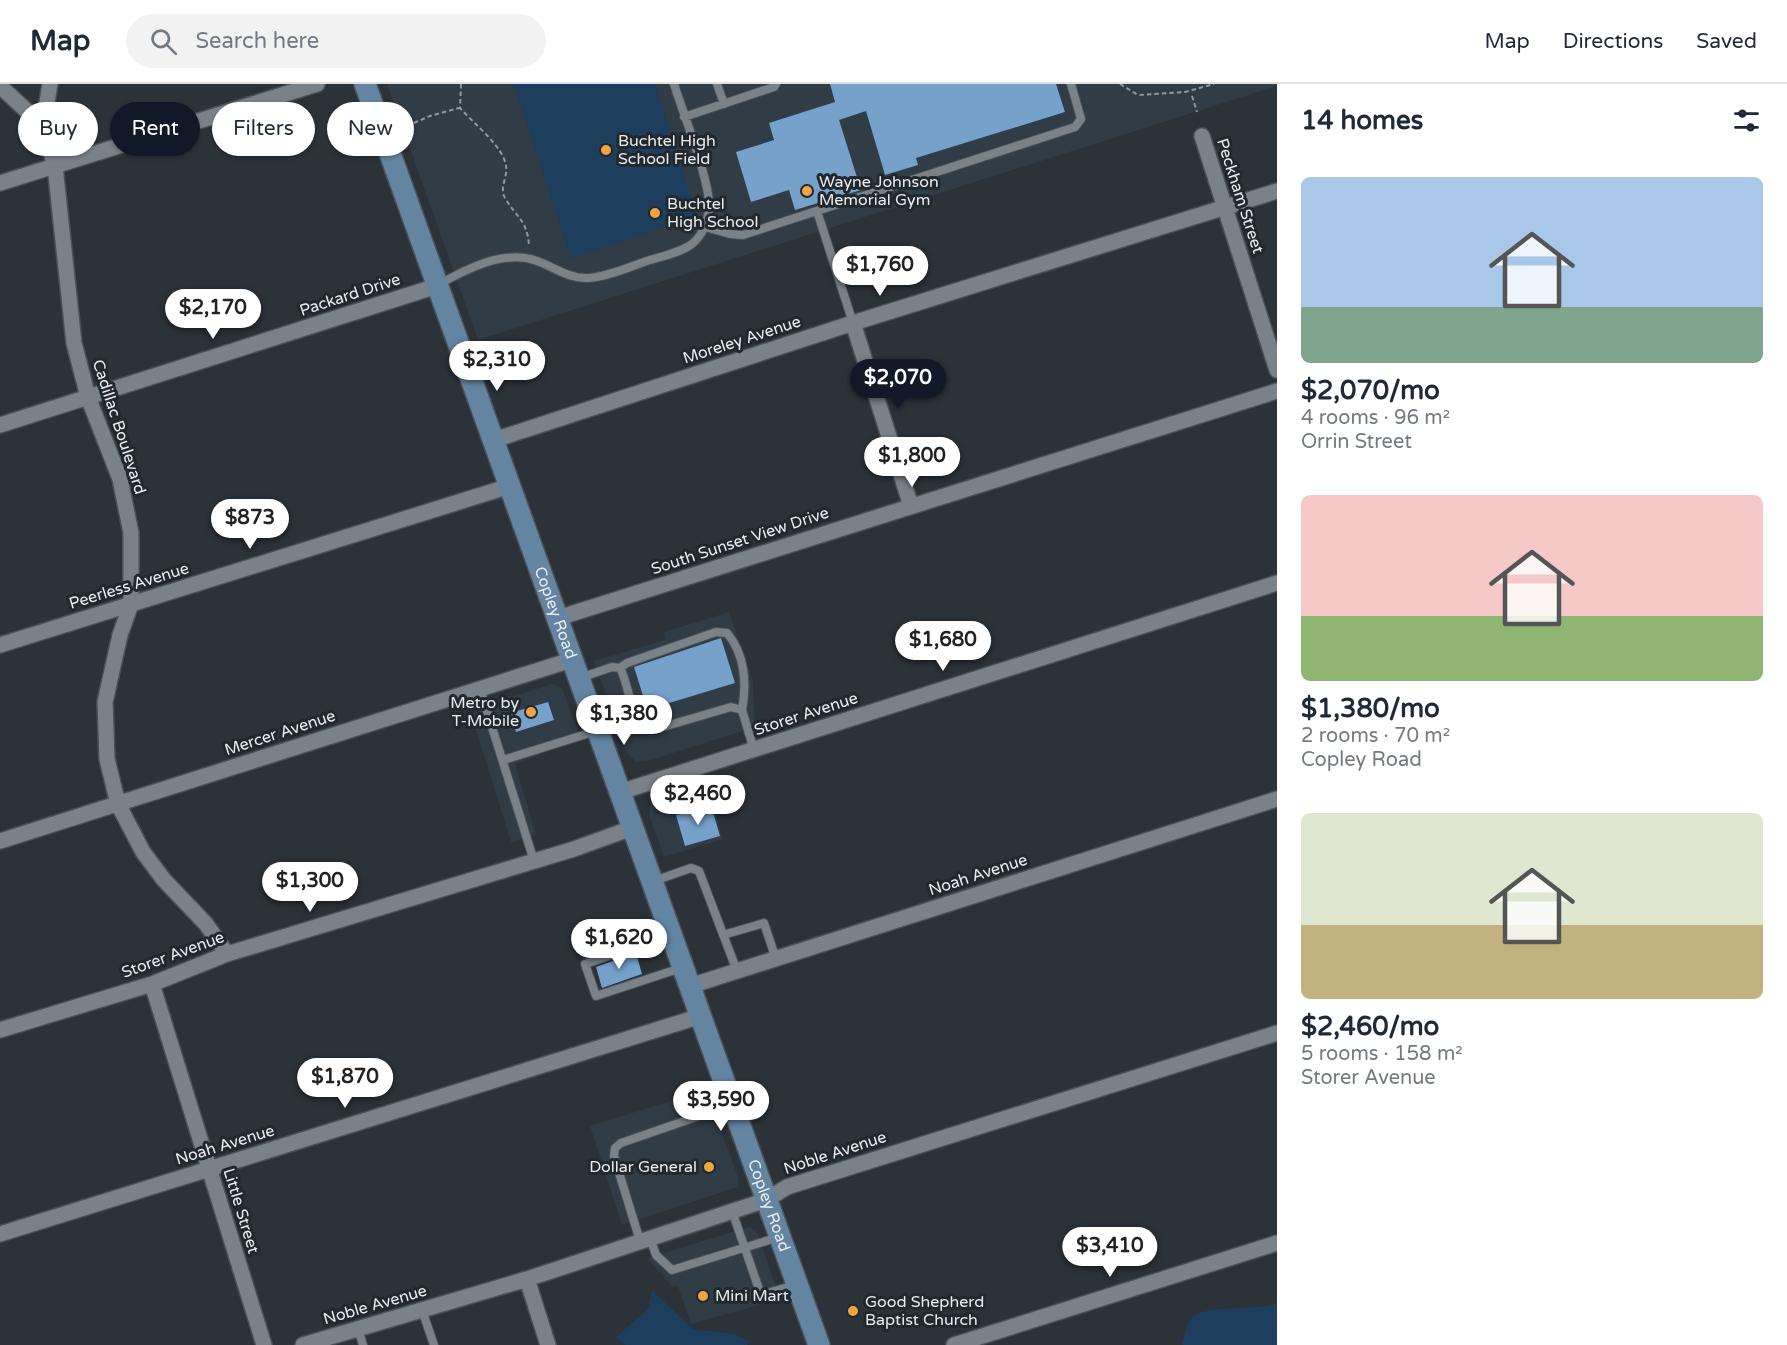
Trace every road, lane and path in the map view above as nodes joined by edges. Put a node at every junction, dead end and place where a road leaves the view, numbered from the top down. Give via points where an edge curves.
1 (50, 84) edge
2 (317, 84) edge
3 (365, 84) edge
4 (461, 84) edge
5 (674, 84) edge
6 (717, 84) edge
7 (754, 84) edge
8 (776, 84) edge
9 (1071, 84) edge
10 (1120, 84) edge
11 (1214, 84) edge
12 (0, 86) edge
13 (757, 93) junction
14 (1192, 96) dead end
15 (47, 102) edge
16 (371, 102) edge
17 (18, 103) edge
18 (724, 104) junction
19 (460, 108) junction
20 (1197, 112) dead end
21 (684, 117) junction
22 (414, 124) edge
23 (1202, 136) dead end
24 (51, 156) edge
25 (391, 156) edge
26 (54, 166) junction
27 (0, 183) edge
28 (1277, 191) edge
29 (1224, 207) junction
30 (817, 211) junction
31 (705, 227) junction
32 (528, 259) junction
33 (437, 286) junction
34 (854, 323) junction
35 (1277, 370) edge
36 (1277, 391) edge
37 (88, 397) junction
38 (0, 425) edge
39 (494, 440) junction
40 (510, 486) junction
41 (911, 506) junction
42 (1277, 583) edge
43 (130, 604) junction
44 (558, 618) junction
45 (0, 645) edge
46 (620, 668) junction
47 (575, 669) junction
48 (480, 689) junction
49 (742, 710) junction
50 (597, 730) junction
51 (754, 750) junction
52 (503, 760) junction
53 (620, 792) junction
54 (1277, 799) edge
55 (118, 804) junction
56 (632, 828) junction
57 (0, 841) edge
58 (534, 861) junction
59 (652, 882) junction
60 (671, 934) junction
61 (723, 935) junction
62 (226, 954) junction
63 (776, 959) junction
64 (737, 971) junction
65 (687, 977) junction
66 (152, 984) junction
67 (701, 1016) junction
68 (0, 1030) edge
69 (1277, 1033) edge
70 (732, 1105) junction
71 (209, 1168) junction
72 (766, 1200) junction
73 (732, 1211) junction
74 (0, 1234) edge
75 (780, 1237) junction
76 (645, 1240) junction
77 (1277, 1243) edge
78 (744, 1248) junction
79 (527, 1279) junction
80 (797, 1285) junction
81 (422, 1310) junction
82 (358, 1329) junction
83 (264, 1345) edge
84 (303, 1345) edge
85 (363, 1345) edge
86 (434, 1345) edge
87 (548, 1345) edge
88 (819, 1345) edge
89 (954, 1345) edge

1 - 15 street, Cadillac Boulevard
2 - 26 street
3 - 16 main road, Copley Road
4 - 19 path
5 - 21 lane
6 - 18 lane
7 - 13 lane
8 - 13 lane
9 - 30 lane via 1081,119 1076,127
10 - 11 path via 1138,95 1185,92
12 - 17 street
13 - 18 lane
14 - 20 path
18 - 21 lane
19 - 22 path
19 - 32 path via 495,143 506,164 502,189 526,225
21 - 31 lane via 706,187 709,206
23 - 29 street, Peckham Street
24 - 26 street, Cadillac Boulevard
25 - 33 main road, Copley Road
26 - 27 street
26 - 37 street, Cadillac Boulevard via 74,343
28 - 29 street, Moreley Avenue
29 - 34 street, Moreley Avenue
29 - 35 street, Peckham Street
30 - 31 lane via 743,235
30 - 34 lane
31 - 32 lane via 693,243 672,254 588,278 558,272
32 - 33 lane via 501,258 460,272
33 - 37 street, Packard Drive
33 - 39 main road, Copley Road
34 - 39 street, Moreley Avenue
34 - 41 street
36 - 41 street, South Sunset View Drive
37 - 38 street, Packard Drive
37 - 43 street, Cadillac Boulevard via 126,500 132,544
39 - 40 main road, Copley Road
40 - 43 street, Peerless Avenue
40 - 44 main road, Copley Road
41 - 44 street, South Sunset View Drive
42 - 51 street, Storer Avenue
43 - 45 street, Peerless Avenue
43 - 55 street, Cadillac Boulevard via 105,702 107,759
44 - 47 main road, Copley Road
46 - 47 lane
46 - 49 lane via 636,716 645,726 656,729 731,707
46 - 49 lane via 716,632 727,633 734,641 743,669 746,688
47 - 48 street, Mercer Avenue
47 - 50 main road, Copley Road
48 - 52 lane
48 - 55 street, Mercer Avenue
49 - 51 lane
50 - 52 lane
50 - 53 main road, Copley Road
51 - 53 street, Storer Avenue
52 - 58 lane
53 - 56 main road, Copley Road
54 - 63 street, Noah Avenue
55 - 57 street, Mercer Avenue
55 - 62 street, Cadillac Boulevard via 150,861 206,924
56 - 58 street, Storer Avenue
56 - 59 main road, Copley Road
58 - 62 street, Storer Avenue
59 - 60 main road, Copley Road
59 - 61 lane via 691,868 699,871
60 - 65 main road, Copley Road
60 - 65 lane via 585,964 596,996
61 - 63 lane via 764,924
61 - 64 lane
62 - 66 street, Storer Avenue
63 - 64 street, Noah Avenue
64 - 65 street, Noah Avenue
65 - 67 main road, Copley Road
66 - 68 street, Storer Avenue
66 - 71 street, Little Street
67 - 70 main road, Copley Road
67 - 71 street, Noah Avenue
69 - 72 street, Noble Avenue via 787,1187
70 - 72 main road, Copley Road
70 - 76 lane via 615,1148 614,1156
71 - 74 street, Noah Avenue
71 - 83 street, Little Street
72 - 73 street, Noble Avenue
72 - 75 main road, Copley Road
73 - 76 street, Noble Avenue
73 - 78 lane
75 - 78 lane
75 - 80 main road, Copley Road
76 - 78 lane via 672,1270
76 - 79 street, Noble Avenue
77 - 89 street
78 - 80 lane via 761,1295
79 - 81 street, Noble Avenue
79 - 87 street
80 - 88 main road, Copley Road
81 - 82 street, Noble Avenue
81 - 86 lane
82 - 84 street, Noble Avenue
82 - 85 lane

